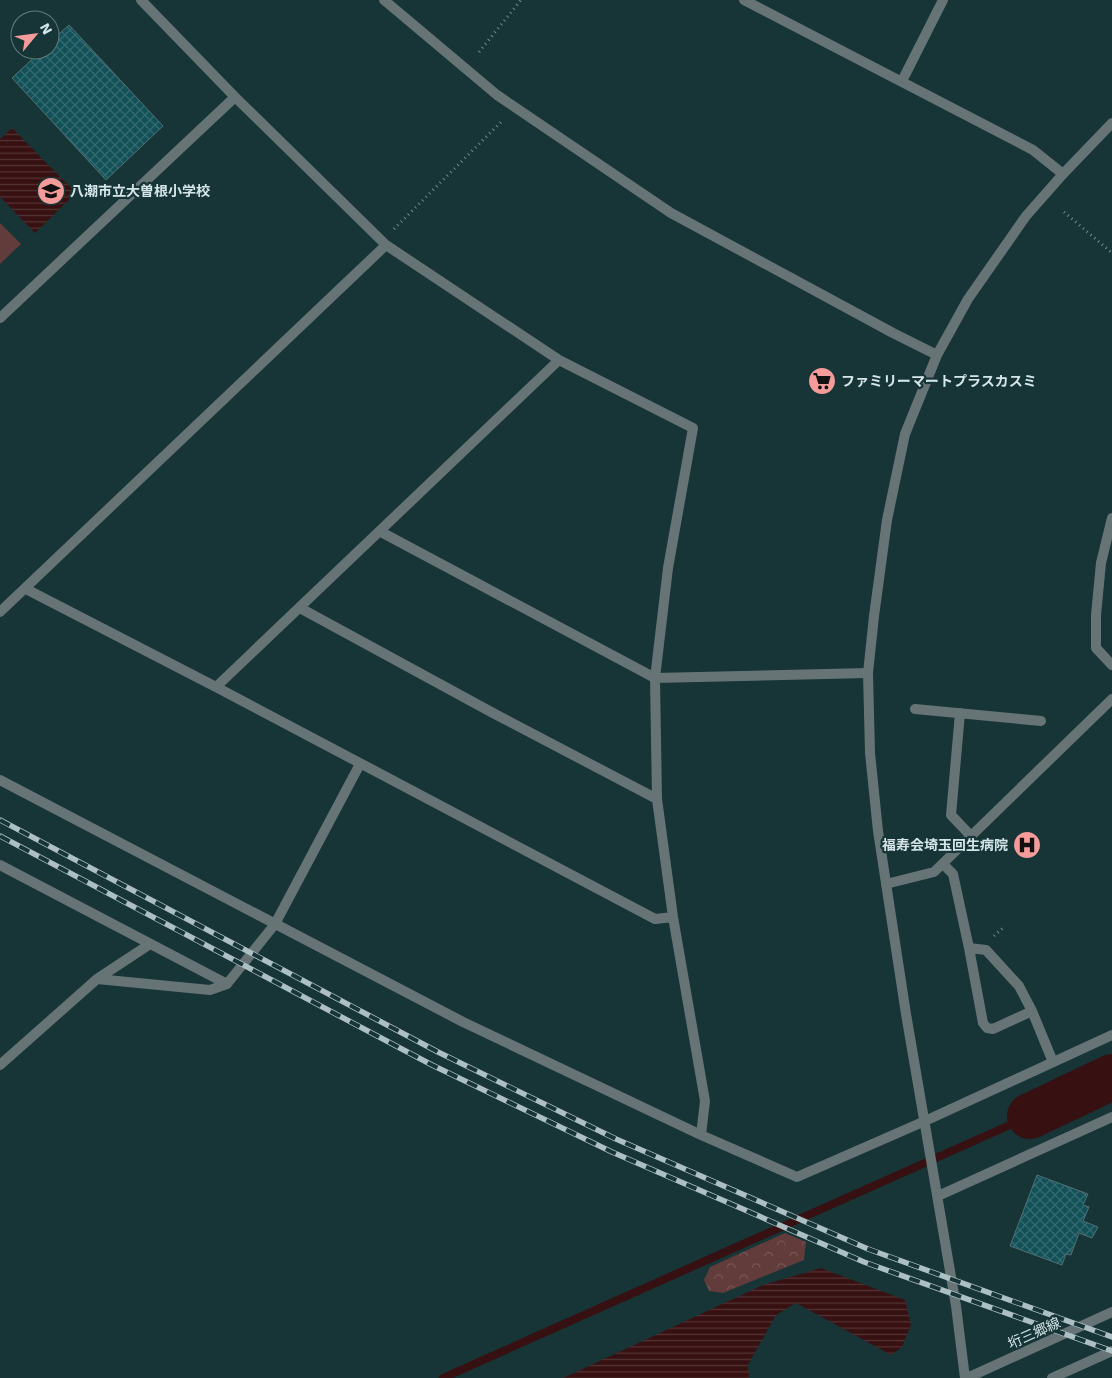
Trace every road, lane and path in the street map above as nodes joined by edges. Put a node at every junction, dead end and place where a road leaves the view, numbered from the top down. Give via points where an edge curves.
1 (141, 0) edge
2 (384, 0) edge
3 (521, 0) edge
4 (744, 0) edge
5 (944, 0) edge
6 (479, 52) dead end
7 (902, 81) junction
8 (235, 97) junction
9 (515, 108) junction
10 (1112, 123) edge
11 (1063, 174) junction
12 (1064, 212) dead end
13 (386, 245) junction
14 (1112, 253) edge
15 (0, 318) edge
16 (937, 355) junction
17 (559, 360) junction
18 (1112, 518) edge
19 (381, 532) junction
20 (26, 589) junction
21 (300, 608) junction
22 (0, 612) edge
23 (1112, 665) edge
24 (868, 672) junction
25 (655, 678) junction
26 (216, 687) junction
27 (1112, 699) edge
28 (915, 708) dead end
29 (960, 713) junction
30 (1041, 721) dead end
31 (360, 764) junction
32 (0, 780) edge
33 (657, 799) junction
34 (971, 836) junction
35 (943, 864) junction
36 (0, 865) edge
37 (886, 884) junction
38 (672, 917) junction
39 (275, 924) junction
40 (1006, 926) dead end
41 (994, 936) dead end
42 (150, 944) junction
43 (969, 948) junction
44 (96, 979) junction
45 (227, 984) junction
46 (1032, 1010) junction
47 (1112, 1035) edge
48 (1053, 1062) junction
49 (0, 1065) edge
50 (1112, 1118) edge
51 (926, 1126) junction
52 (702, 1135) junction
53 (937, 1192) junction
54 (1112, 1312) edge
55 (1112, 1350) edge
56 (966, 1378) edge
57 (1052, 1378) edge

1 - 8 street
2 - 9 street via 496,96
3 - 6 path
4 - 7 street
5 - 7 street
7 - 11 street via 1033,150
8 - 13 street
8 - 15 street
9 - 13 path via 395,226
9 - 16 street via 671,213
10 - 11 street
11 - 16 street via 1026,216 968,298
12 - 14 path
13 - 17 street
13 - 20 street
16 - 24 street via 905,434 887,520
17 - 19 street
17 - 25 street via 693,428 668,568
18 - 23 street via 1101,563 1096,648
19 - 21 street
19 - 25 street
20 - 22 street
20 - 26 street
21 - 26 street
21 - 33 street
24 - 25 street
24 - 37 street via 870,753
25 - 33 street
26 - 31 street
27 - 34 street
28 - 29 street
29 - 30 street
29 - 34 street via 951,815
31 - 38 street via 655,919
31 - 39 street
32 - 39 street
33 - 38 street
34 - 35 street
35 - 37 street via 934,872
35 - 43 street via 953,874
36 - 42 street
37 - 51 street
38 - 52 street via 705,1101
39 - 45 street
39 - 52 street via 463,1022
40 - 41 path
42 - 44 street
42 - 45 street
43 - 46 street via 986,950 1019,986
43 - 46 street via 986,1028 993,1028
44 - 45 street via 210,990
44 - 49 street
46 - 48 street
47 - 48 street
48 - 51 street
50 - 53 street
51 - 52 street via 797,1177
51 - 53 street
53 - 56 street
54 - 56 street, 垳三郷線
55 - 57 street

